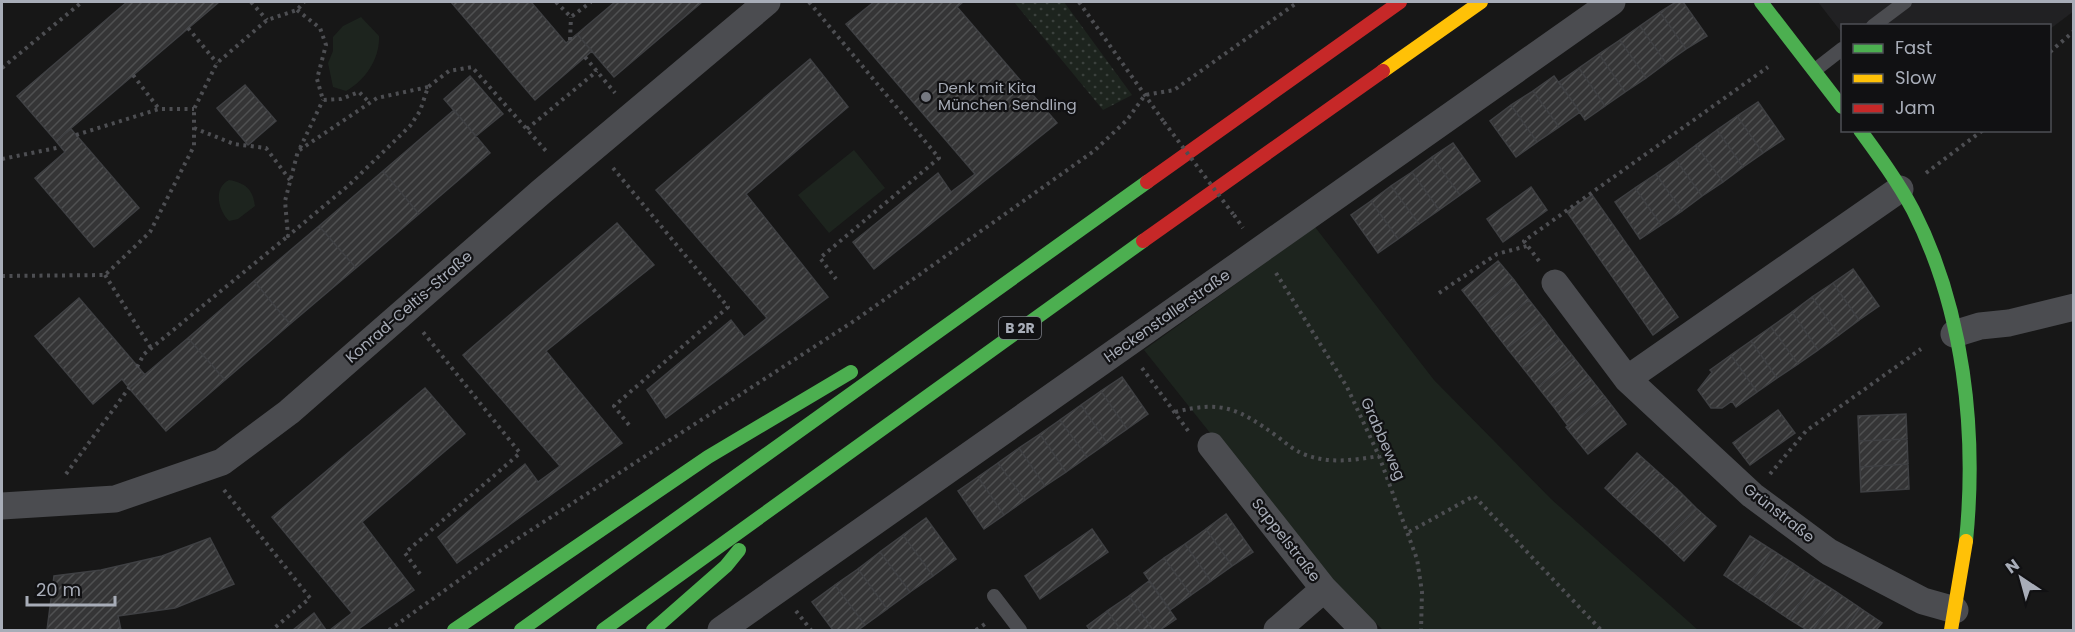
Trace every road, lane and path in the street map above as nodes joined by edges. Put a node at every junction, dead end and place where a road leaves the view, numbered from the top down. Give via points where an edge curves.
1 (82, 2) edge
2 (251, 2) edge
3 (304, 2) edge
4 (556, 2) edge
5 (590, 2) edge
6 (767, 2) edge
7 (810, 2) edge
8 (1079, 2) edge
9 (1298, 2) edge
10 (1400, 2) edge
11 (1481, 2) edge
12 (1612, 2) edge
13 (1761, 2) edge
14 (1905, 2) edge
15 (297, 10) junction
16 (571, 17) junction
17 (267, 20) junction
18 (1877, 24) edge
19 (188, 28) dead end
20 (2073, 31) edge
21 (570, 39) dead end
22 (1841, 50) edge
23 (2051, 50) edge
24 (585, 57) dead end
25 (217, 63) junction
26 (1768, 67) dead end
27 (2, 68) edge
28 (1815, 70) junction
29 (597, 71) junction
30 (133, 75) dead end
31 (428, 87) junction
32 (1145, 95) junction
33 (323, 100) junction
34 (370, 103) junction
35 (1841, 106) edge
36 (159, 109) junction
37 (194, 110) junction
38 (633, 114) junction
39 (194, 128) junction
40 (527, 129) junction
41 (1861, 132) edge
42 (1980, 132) edge
43 (76, 135) dead end
44 (595, 146) junction
45 (61, 147) dead end
46 (298, 151) junction
47 (2, 159) edge
48 (564, 172) junction
49 (291, 180) junction
50 (1900, 189) junction
51 (1233, 214) dead end
52 (288, 236) junction
53 (1528, 246) junction
54 (1277, 274) dead end
55 (105, 275) junction
56 (2, 276) edge
57 (836, 279) dead end
58 (1555, 283) joint
59 (1439, 293) dead end
60 (969, 307) junction
61 (2073, 307) edge
62 (405, 310) junction
63 (1954, 334) junction
64 (1125, 345) junction
65 (151, 348) junction
66 (1921, 350) dead end
67 (879, 356) dead end
68 (137, 367) dead end
69 (859, 367) dead end
70 (1627, 379) junction
71 (129, 388) dead end
72 (1175, 412) junction
73 (629, 425) dead end
74 (1211, 446) joint
75 (1379, 456) junction
76 (206, 468) junction
77 (1752, 495) junction
78 (782, 499) junction
79 (51, 504) junction
80 (2, 506) edge
81 (1409, 532) junction
82 (420, 574) dead end
83 (1324, 589) junction
84 (994, 596) dead end
85 (1953, 620) edge
86 (272, 630) edge
87 (389, 630) edge
88 (454, 630) edge
89 (521, 630) edge
90 (603, 630) edge
91 (653, 630) edge
92 (721, 630) edge
93 (1020, 630) edge
94 (1277, 630) edge
95 (1364, 630) edge
96 (1421, 630) edge
97 (1601, 630) edge

1 - 27 path
2 - 17 path
3 - 15 path
4 - 16 path
5 - 16 path
6 - 38 street, Konrad-Celtis-Straße
7 - 57 path via 939,158 820,258
8 - 32 path
9 - 32 path via 1174,90
10 - 60 main road
11 - 78 main road, B 2R
12 - 64 street, Heckenstallerstraße
13 - 28 main road
14 - 18 lane
15 - 17 path
15 - 33 path via 320,28 326,45 317,78
16 - 21 path
17 - 25 path
19 - 25 path
20 - 23 path
22 - 28 lane
24 - 29 path
25 - 37 path
26 - 53 path via 1524,240
28 - 35 main road
29 - 38 path
29 - 40 path
30 - 36 path
31 - 34 path
31 - 40 path via 448,71 472,67
31 - 52 path via 410,126
32 - 51 path, bridge
32 - 87 path via 1127,120 1094,151 854,321 511,543
33 - 34 path via 359,92
33 - 46 path
34 - 46 path
36 - 37 path
36 - 43 path
37 - 39 path
38 - 44 street, Konrad-Celtis-Straße
39 - 49 path via 234,144 266,148
39 - 55 path via 194,146 150,232
40 - 48 path
41 - 50 main road
42 - 50 path
44 - 48 street, Konrad-Celtis-Straße
44 - 73 path via 728,307 614,406
45 - 47 path
46 - 49 path
48 - 62 street, Konrad-Celtis-Straße
49 - 52 path via 285,201
50 - 63 main road via 1919,223
50 - 70 street
52 - 65 path
53 - 58 path
53 - 59 path via 1497,254
54 - 75 path, Grabbeweg via 1347,387
55 - 56 path
55 - 65 path
58 - 70 street, Grünstraße
60 - 67 main road
60 - 89 main road
61 - 63 street
62 - 76 street, Konrad-Celtis-Straße via 289,412 222,462
62 - 82 path via 520,453 405,553
63 - 85 main road via 1969,458 1964,558
64 - 72 path
64 - 92 street, Heckenstallerstraße
65 - 68 path
66 - 77 path via 1806,431
69 - 88 main road via 708,457
70 - 77 street, Grünstraße
71 - 79 path via 69,468
72 - 74 path via 1204,452
72 - 75 path via 1203,405 1231,410 1247,416 1304,455 1328,461
74 - 83 street, Sappelstraße
75 - 81 path, Grabbeweg
76 - 79 street, Konrad-Celtis-Straße via 115,499
76 - 86 path via 310,598
77 - 85 street, Grünstraße via 1829,552
78 - 90 main road, B 2R
78 - 91 main road via 726,566
79 - 80 street, Konrad-Celtis-Straße
81 - 96 path, Grabbeweg via 1422,592
81 - 97 path via 1474,496
83 - 94 street
83 - 95 street, Sappelstraße
84 - 93 lane

